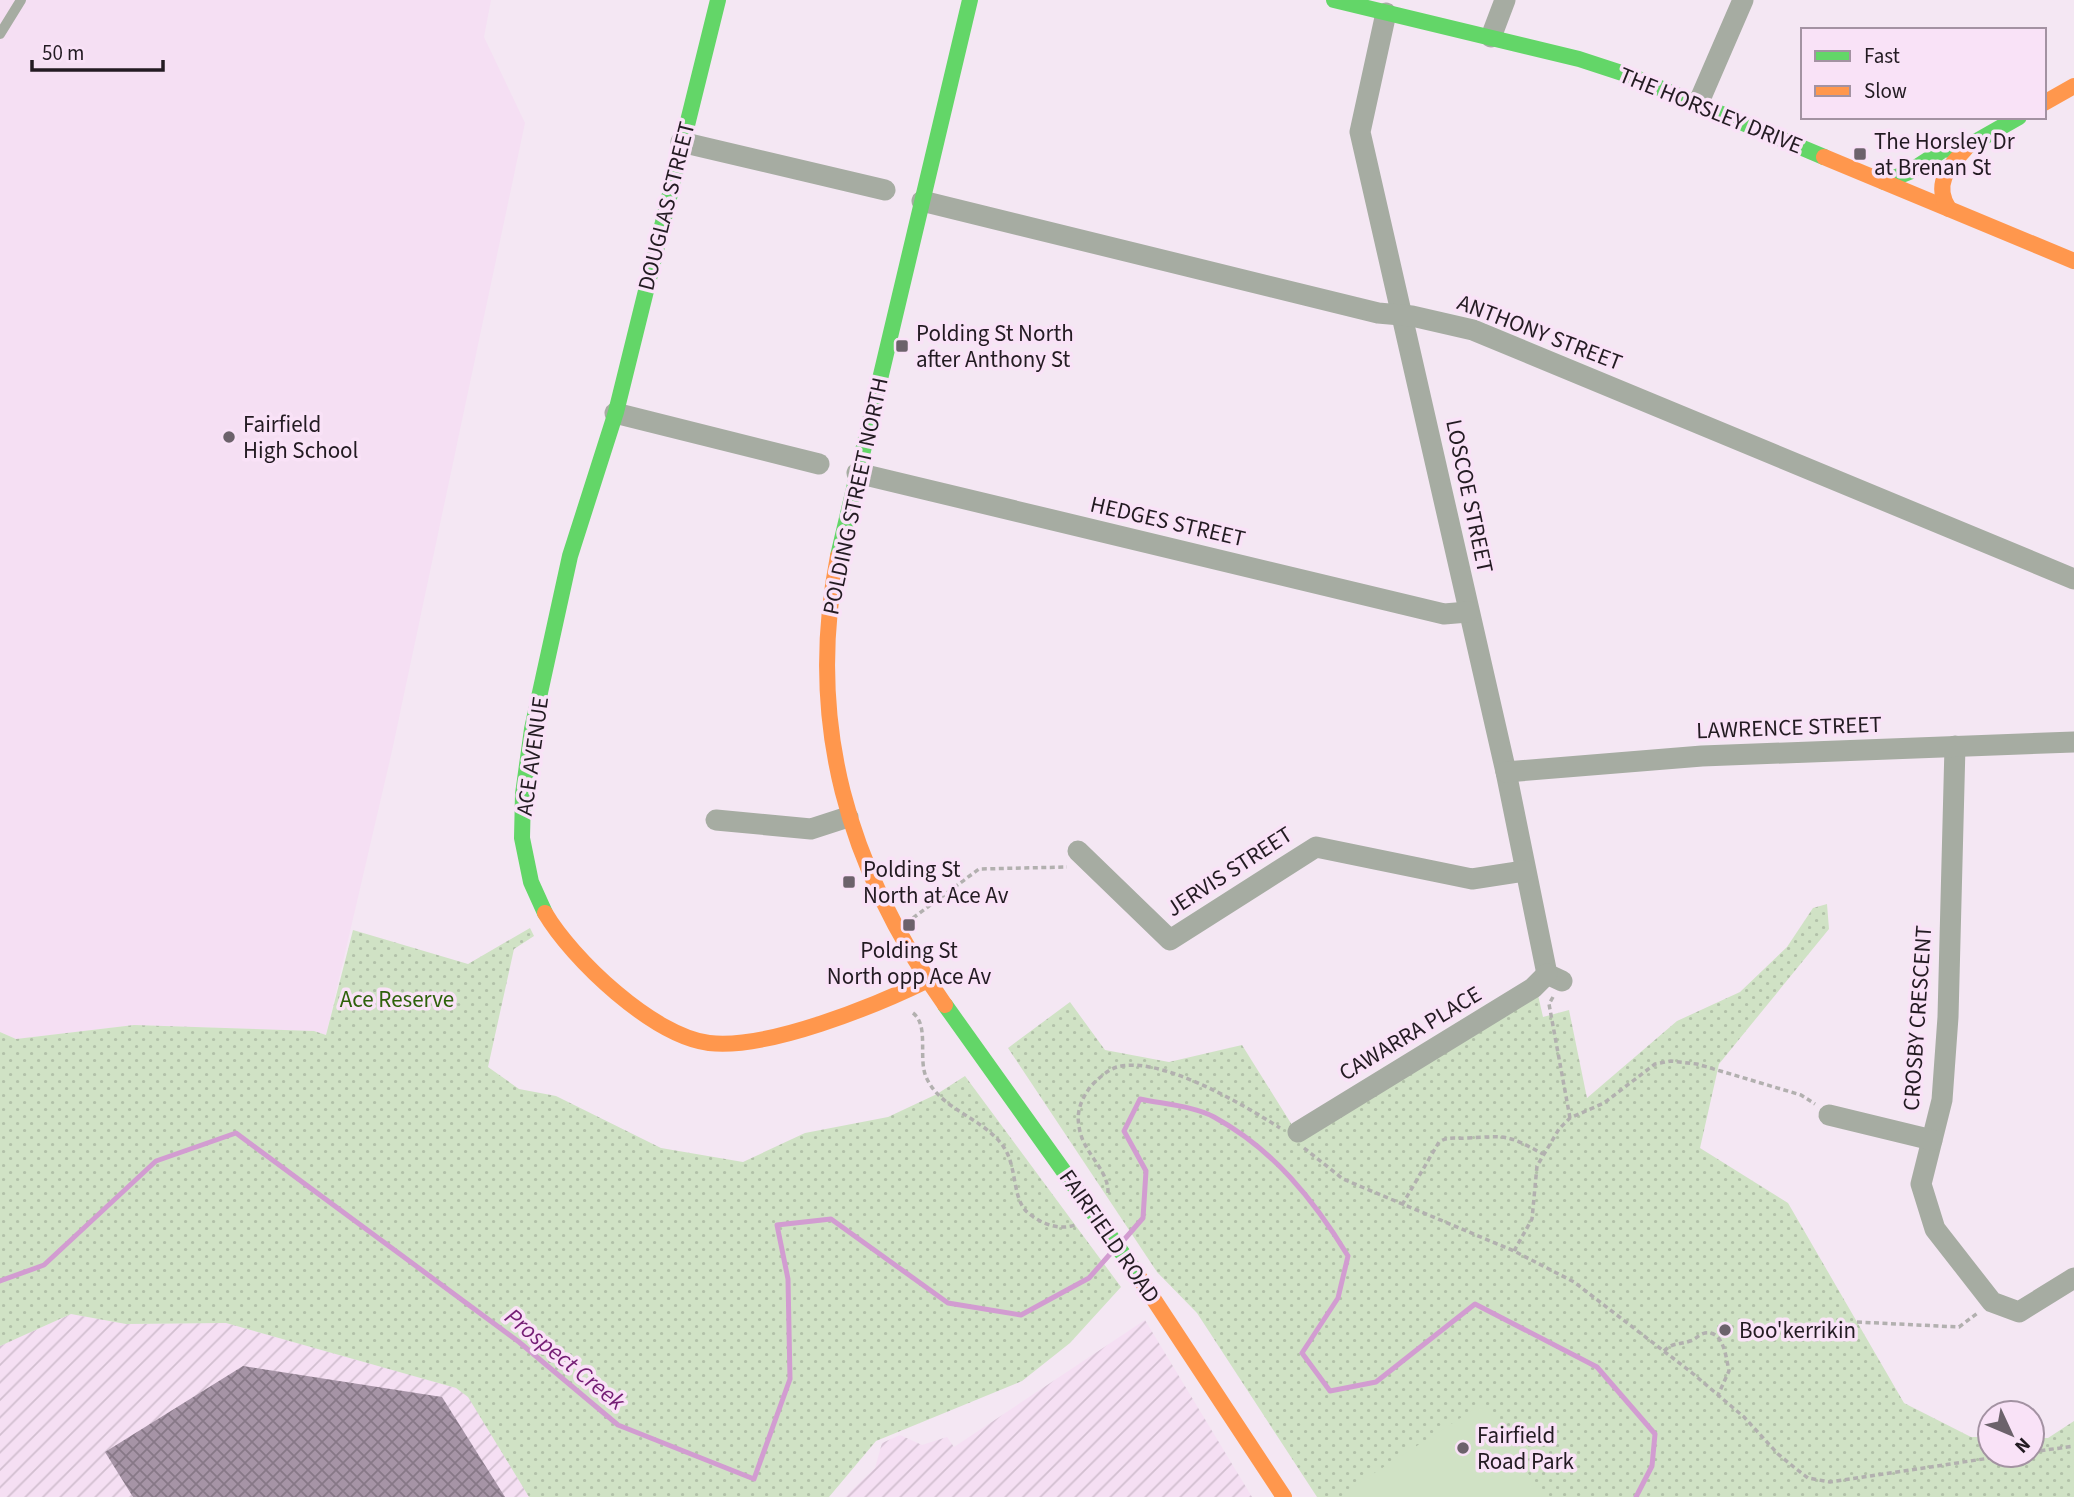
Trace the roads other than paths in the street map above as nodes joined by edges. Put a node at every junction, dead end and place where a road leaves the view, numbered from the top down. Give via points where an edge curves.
1 (21, 0) edge
2 (718, 0) edge
3 (954, 0) edge
4 (970, 0) edge
5 (1334, 0) edge
6 (1506, 0) edge
7 (1743, 0) edge
8 (1386, 13) junction
9 (0, 34) edge
10 (1492, 37) junction
11 (961, 38) junction
12 (2074, 86) edge
13 (2046, 102) edge
14 (1698, 104) junction
15 (2015, 119) edge
16 (681, 142) junction
17 (1968, 146) junction
18 (1884, 182) junction
19 (885, 191) dead end
20 (922, 201) junction
21 (1949, 209) junction
22 (2074, 261) edge
23 (1404, 315) junction
24 (615, 413) junction
25 (819, 464) dead end
26 (857, 474) junction
27 (2074, 579) edge
28 (1468, 612) junction
29 (2074, 742) edge
30 (1955, 746) junction
31 (1506, 772) junction
32 (848, 817) junction
33 (716, 820) dead end
34 (1078, 851) dead end
35 (1524, 871) junction
36 (1554, 977) joint
37 (928, 980) junction
38 (1829, 1115) dead end
39 (1296, 1135) road end
40 (1932, 1140) junction
41 (2074, 1278) edge
42 (1284, 1497) edge

1 - 9 lane
2 - 16 main road, DOUGLAS STREET
3 - 11 main road
4 - 11 main road, POLDING STREET NORTH
5 - 8 main road, THE HORSLEY DRIVE
6 - 10 street
7 - 14 street
8 - 10 main road, THE HORSLEY DRIVE
8 - 23 street, LOSCOE STREET via 1360,132
10 - 14 main road, THE HORSLEY DRIVE via 1597,64
11 - 20 main road, POLDING STREET NORTH
12 - 13 main road
14 - 18 main road, THE HORSLEY DRIVE
15 - 17 main road
16 - 19 street
16 - 24 main road, DOUGLAS STREET
17 - 18 main road via 1943,150
17 - 21 main road via 1941,180 1940,195
18 - 21 main road, THE HORSLEY DRIVE
20 - 23 street, ANTHONY STREET via 1378,313
20 - 26 main road, POLDING STREET NORTH
21 - 22 main road, THE HORSLEY DRIVE
23 - 27 street, ANTHONY STREET via 1473,330
23 - 28 street, LOSCOE STREET
24 - 25 street
24 - 37 main road, ACE AVENUE via 575,537 522,793 526,862 544,912 582,963 619,994 673,1031 713,1044 775,1035 878,1002
26 - 28 street, HEDGES STREET via 1444,614
26 - 32 main road, POLDING STREET NORTH via 829,604 825,671 829,734
28 - 31 street, LOSCOE STREET
29 - 30 street, LAWRENCE STREET
30 - 31 street, LAWRENCE STREET via 1702,756
30 - 40 street, CROSBY CRESCENT via 1948,1017 1942,1100
31 - 35 street, LOSCOE STREET
32 - 33 street via 811,829
32 - 37 main road, POLDING STREET NORTH via 866,872 891,923
34 - 35 street, JERVIS STREET via 1170,940 1316,847 1472,879
35 - 36 street, LOSCOE STREET
36 - 39 street, CAWARRA PLACE
37 - 42 main road, FAIRFIELD ROAD, bridge via 1135,1271
38 - 40 street
40 - 41 street, CROSBY CRESCENT via 1921,1184 1935,1229 1992,1302 2020,1312

